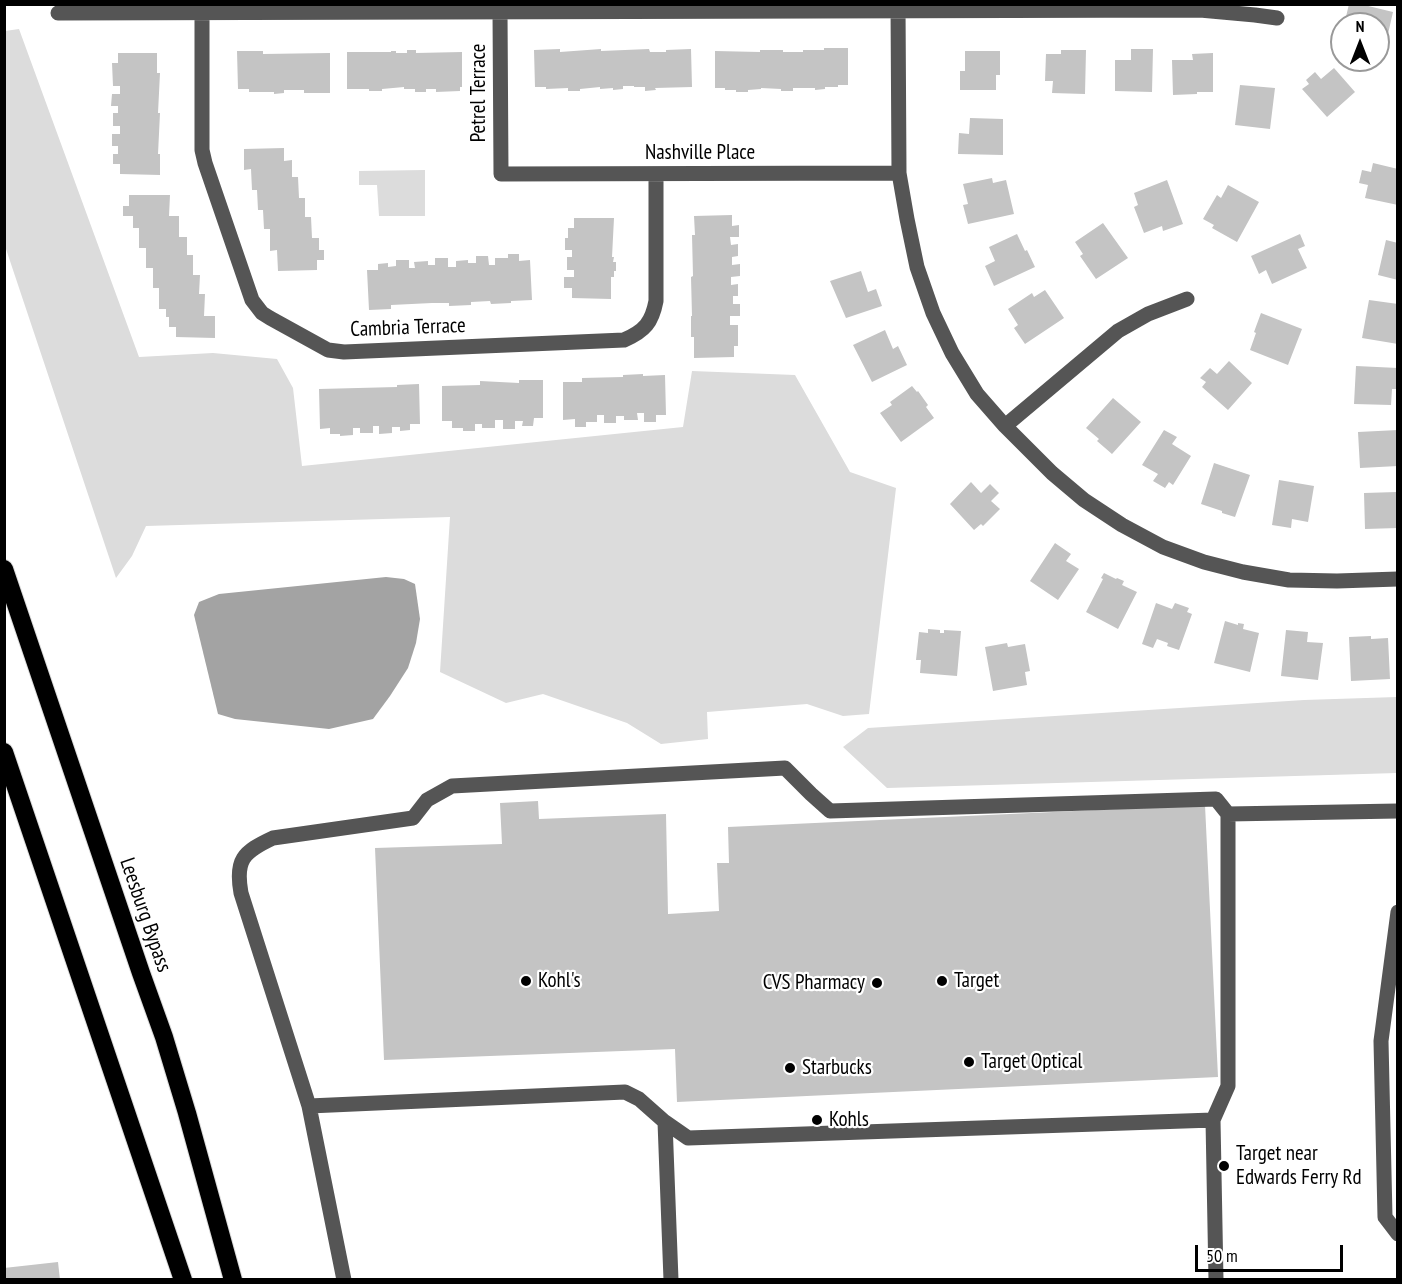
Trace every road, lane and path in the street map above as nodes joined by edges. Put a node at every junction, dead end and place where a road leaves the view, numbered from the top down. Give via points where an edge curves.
1 (897, 7) edge
2 (500, 12) junction
3 (202, 13) junction
4 (58, 14) dead end
5 (1277, 18) dead end
6 (899, 173) junction
7 (501, 174) joint
8 (656, 174) junction
9 (1187, 299) dead end
10 (1005, 426) junction
11 (4, 569) edge
12 (1398, 579) edge
13 (4, 752) edge
14 (1398, 811) edge
15 (1228, 814) junction
16 (1398, 912) edge
17 (309, 1106) junction
18 (1213, 1120) junction
19 (665, 1122) junction
20 (1398, 1234) edge
21 (183, 1280) edge
22 (233, 1280) edge
23 (344, 1280) edge
24 (671, 1280) edge
25 (1216, 1280) edge

1 - 2 street
1 - 5 street via 1200,9
1 - 6 street
2 - 3 street
2 - 7 street, Petrel Terrace
3 - 4 street
3 - 8 street, Cambria Terrace via 202,150 252,300 270,318 328,350 624,340 636,335 654,314 656,301
6 - 8 street, Nashville Place
6 - 10 street via 917,267 933,313 976,394
7 - 8 street, Nashville Place
9 - 10 street via 1118,331
10 - 12 street via 1084,500 1163,547 1243,572 1288,579
11 - 22 highway, Leesburg Bypass via 164,1037
13 - 21 highway
14 - 15 street
15 - 17 street via 1216,799 830,811 785,768 452,786 427,800 413,818 273,838 255,846 242,859 238,878
15 - 18 street via 1228,1086
16 - 20 street via 1381,1041 1385,1217
17 - 19 street via 625,1092
17 - 23 street
18 - 19 street via 688,1138
18 - 25 street
19 - 24 street

